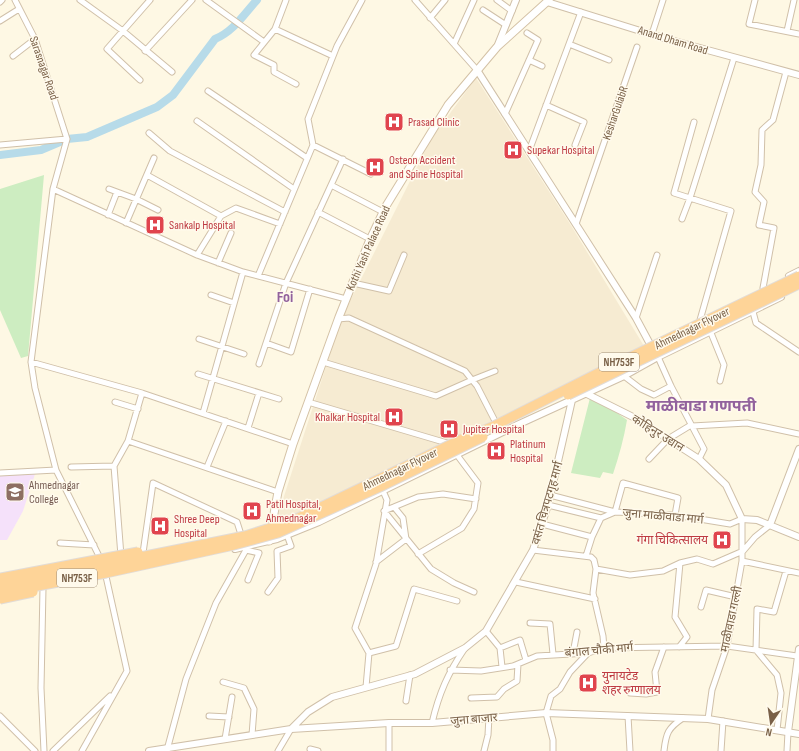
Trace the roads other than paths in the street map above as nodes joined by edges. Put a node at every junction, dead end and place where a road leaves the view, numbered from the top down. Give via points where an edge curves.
1 (2, 0) edge
2 (15, 0) edge
3 (80, 0) edge
4 (150, 0) edge
5 (192, 0) edge
6 (206, 0) edge
7 (286, 0) edge
8 (362, 0) edge
9 (415, 0) edge
10 (445, 0) edge
11 (474, 0) edge
12 (497, 0) edge
13 (516, 0) edge
14 (563, 0) edge
15 (662, 0) edge
16 (755, 0) edge
17 (794, 0) edge
18 (548, 1) edge
19 (0, 2) edge
20 (565, 7) junction
21 (20, 9) junction
22 (483, 10) dead end
23 (512, 11) junction
24 (582, 12) junction
25 (430, 18) junction
26 (0, 22) edge
27 (506, 25) junction
28 (275, 29) junction
29 (123, 31) junction
30 (787, 31) junction
31 (527, 33) dead end
32 (652, 34) junction
33 (799, 34) edge
34 (35, 39) junction
35 (264, 42) junction
36 (454, 44) junction
37 (569, 44) junction
38 (497, 47) junction
39 (637, 47) dead end
40 (145, 51) junction
41 (13, 56) dead end
42 (333, 56) junction
43 (734, 58) junction
44 (529, 60) junction
45 (609, 60) dead end
46 (542, 66) dead end
47 (477, 70) junction
48 (172, 72) dead end
49 (786, 72) junction
50 (799, 75) edge
51 (140, 80) dead end
52 (296, 84) dead end
53 (208, 91) dead end
54 (546, 105) junction
55 (505, 114) junction
56 (197, 121) dead end
57 (694, 122) dead end
58 (149, 134) dead end
59 (67, 139) junction
60 (0, 145) edge
61 (313, 145) junction
62 (575, 145) dead end
63 (529, 151) junction
64 (154, 158) dead end
65 (307, 158) junction
66 (342, 158) junction
67 (371, 174) dead end
68 (147, 175) junction
69 (331, 185) junction
70 (53, 189) junction
71 (109, 189) dead end
72 (294, 189) junction
73 (116, 192) junction
74 (690, 198) junction
75 (136, 199) junction
76 (158, 210) dead end
77 (285, 212) junction
78 (318, 212) junction
79 (383, 212) junction
80 (108, 215) junction
81 (221, 216) junction
82 (682, 219) dead end
83 (126, 223) junction
84 (280, 224) junction
85 (576, 224) junction
86 (231, 233) dead end
87 (366, 238) dead end
88 (197, 255) junction
89 (404, 255) dead end
90 (657, 255) dead end
91 (218, 263) junction
92 (799, 271) edge
93 (243, 272) junction
94 (258, 276) junction
95 (799, 276) edge
96 (286, 283) junction
97 (352, 283) junction
98 (799, 284) edge
99 (763, 288) junction
100 (310, 289) junction
101 (799, 289) edge
102 (211, 294) dead end
103 (346, 299) junction
104 (234, 302) junction
105 (753, 312) junction
106 (636, 318) junction
107 (338, 319) junction
108 (700, 320) junction
109 (710, 333) junction
110 (199, 339) dead end
111 (266, 343) junction
112 (650, 344) junction
113 (222, 346) junction
114 (799, 352) edge
115 (244, 354) dead end
116 (658, 357) junction
117 (31, 362) junction
118 (323, 362) junction
119 (259, 364) dead end
120 (495, 371) dead end
121 (198, 374) dead end
122 (624, 376) junction
123 (213, 379) junction
124 (472, 380) junction
125 (576, 380) junction
126 (720, 381) dead end
127 (566, 385) junction
128 (671, 386) junction
129 (142, 393) junction
130 (259, 393) junction
131 (584, 394) junction
132 (279, 399) dead end
133 (572, 400) junction
134 (115, 402) dead end
135 (308, 402) junction
136 (138, 409) junction
137 (203, 413) junction
138 (226, 421) junction
139 (495, 421) junction
140 (691, 426) junction
141 (248, 428) junction
142 (799, 434) edge
143 (668, 439) junction
144 (128, 441) junction
145 (447, 443) junction
146 (293, 444) junction
147 (799, 449) edge
148 (457, 456) junction
149 (649, 459) dead end
150 (699, 459) junction
151 (114, 466) junction
152 (71, 467) dead end
153 (207, 467) junction
154 (56, 470) junction
155 (0, 473) edge
156 (383, 491) junction
157 (278, 492) junction
158 (550, 496) junction
159 (476, 499) junction
160 (548, 505) junction
161 (394, 507) junction
162 (384, 511) junction
163 (616, 512) junction
164 (675, 515) junction
165 (601, 518) junction
166 (742, 519) junction
167 (542, 524) junction
168 (770, 525) junction
169 (267, 526) junction
170 (243, 534) junction
171 (287, 535) junction
172 (592, 537) junction
173 (799, 537) edge
174 (406, 539) junction
175 (269, 541) junction
176 (60, 543) dead end
177 (261, 544) junction
178 (94, 546) junction
179 (246, 548) junction
180 (533, 550) junction
181 (742, 552) junction
182 (259, 553) junction
183 (418, 554) junction
184 (586, 556) junction
185 (121, 557) junction
186 (149, 557) junction
187 (102, 561) junction
188 (742, 561) junction
189 (376, 562) junction
190 (680, 563) junction
191 (596, 569) junction
192 (786, 571) junction
193 (799, 573) edge
194 (106, 575) junction
195 (0, 579) edge
196 (248, 580) dead end
197 (516, 582) junction
198 (0, 585) edge
199 (43, 588) junction
200 (268, 592) dead end
201 (474, 592) dead end
202 (0, 593) edge
203 (736, 597) junction
204 (0, 598) edge
205 (595, 599) junction
206 (456, 601) dead end
207 (701, 607) dead end
208 (530, 623) dead end
209 (486, 631) junction
210 (577, 632) dead end
211 (727, 646) junction
212 (664, 647) junction
213 (679, 647) junction
214 (465, 648) junction
215 (500, 648) junction
216 (604, 648) junction
217 (756, 650) junction
218 (369, 653) junction
219 (574, 653) junction
220 (588, 653) junction
221 (798, 653) edge
222 (553, 654) junction
223 (526, 660) junction
224 (518, 664) junction
225 (502, 668) junction
226 (450, 670) junction
227 (410, 675) junction
228 (223, 682) dead end
229 (366, 687) junction
230 (114, 692) junction
231 (630, 693) dead end
232 (232, 697) dead end
233 (471, 698) dead end
234 (406, 701) dead end
235 (546, 713) junction
236 (0, 716) edge
237 (209, 716) dead end
238 (628, 716) junction
239 (229, 717) junction
240 (489, 717) junction
241 (683, 718) junction
242 (708, 719) junction
243 (723, 721) junction
244 (389, 723) junction
245 (432, 723) junction
246 (291, 729) junction
247 (777, 730) junction
248 (788, 732) junction
249 (799, 734) edge
250 (252, 735) junction
251 (225, 740) junction
252 (310, 749) dead end
253 (167, 750) edge
254 (35, 751) edge
255 (44, 751) edge
256 (53, 751) edge
257 (82, 751) edge
258 (149, 751) edge
259 (278, 751) edge
260 (318, 751) edge
261 (389, 751) edge
262 (484, 751) edge
263 (554, 751) edge
264 (630, 751) edge
265 (664, 751) edge
266 (721, 751) edge
267 (787, 751) edge

1 - 19 street
2 - 21 street, Sarasnagar Road
3 - 29 street
4 - 29 street
5 - 40 street
6 - 35 street
7 - 28 street
8 - 42 street
9 - 25 street
10 - 25 street
11 - 36 street
12 - 23 street
13 - 23 street
14 - 20 street
15 - 32 street
16 - 30 street via 749,24
17 - 30 street
18 - 20 street, Anand Dham Road
18 - 38 main road, Kothi Yash Palace Road
20 - 24 street, Anand Dham Road
21 - 26 street
21 - 34 street, Sarasnagar Road
22 - 27 street
23 - 27 street
24 - 32 street, Anand Dham Road
24 - 37 street
25 - 36 street
27 - 38 street
28 - 35 street
28 - 42 street
29 - 40 street
29 - 51 street via 107,49
30 - 33 street
31 - 44 street via 538,40
32 - 43 street, Anand Dham Road
34 - 41 street
34 - 59 street, Sarasnagar Road
35 - 52 street via 254,55 274,66 274,72
36 - 47 street
37 - 45 street
37 - 54 street
38 - 47 main road, Kothi Yash Palace Road
39 - 85 street, KesharGulabR
40 - 48 street
42 - 61 street via 308,119
43 - 49 street, Anand Dham Road
43 - 74 street
44 - 46 street
44 - 55 street
47 - 55 street
47 - 79 main road, Kothi Yash Palace Road via 448,106
49 - 50 street, Anand Dham Road
49 - 99 street via 773,120 762,130 761,165 754,192 764,202 758,225 774,228
53 - 65 street
54 - 62 street via 584,122
54 - 63 street
55 - 63 street
56 - 72 street
57 - 74 street via 674,193
58 - 77 street via 170,151
59 - 60 street
59 - 70 street
61 - 65 street
61 - 66 street
63 - 85 street
64 - 68 street
65 - 72 street
66 - 67 street
66 - 69 street
68 - 75 street
68 - 81 street
69 - 78 street
69 - 79 street
70 - 80 street
70 - 117 street
71 - 73 street
72 - 77 street
73 - 75 street
73 - 80 street
74 - 82 street
74 - 108 street via 731,211
75 - 76 street
75 - 83 street
77 - 84 street
78 - 87 street
78 - 96 street
79 - 97 main road, Kothi Yash Palace Road
80 - 83 street
81 - 84 street via 236,208
81 - 88 street
83 - 88 street
84 - 94 street
85 - 106 street
86 - 91 street
88 - 91 street
89 - 97 street via 389,291
90 - 106 street
91 - 93 street
92 - 99 street
93 - 94 street
93 - 104 street
94 - 96 street
95 - 186 highway, Ahmednagar Flyover / NH753F, bridge via 494,426 292,521 245,536
96 - 100 street
96 - 111 street
97 - 103 main road, Kothi Yash Palace Road
98 - 186 highway, Ahmednagar Flyover / NH753F, bridge via 309,521 257,539
99 - 108 street
100 - 103 street
100 - 111 street via 291,352
101 - 105 street
102 - 104 street
103 - 107 main road, Kothi Yash Palace Road
104 - 113 street
105 - 109 street
105 - 114 street via 756,323
106 - 112 street
107 - 118 main road, Kothi Yash Palace Road
107 - 124 street via 349,318 465,371
108 - 112 street
109 - 116 street
109 - 126 street via 724,365
110 - 113 street
111 - 119 street
112 - 125 street
113 - 115 street
113 - 123 street
116 - 122 street
116 - 128 street
117 - 129 street
117 - 154 street via 34,388
118 - 124 street via 436,396
118 - 135 main road, Kothi Yash Palace Road
120 - 124 street
121 - 123 street
122 - 128 street via 654,395
122 - 131 street
123 - 130 street
123 - 137 street
124 - 139 street
125 - 127 street
125 - 131 street
127 - 133 street
127 - 139 street
128 - 140 street
129 - 136 street
129 - 137 street
130 - 132 street
130 - 141 street
131 - 133 street
131 - 143 street, कोहिनुर उद्यान via 636,419
133 - 148 street
133 - 158 street, वसंत चित्रपटगृह मार्ग
134 - 136 street
135 - 145 street
135 - 146 main road, Kothi Yash Palace Road
136 - 144 street
137 - 138 street
138 - 141 street
138 - 153 street
139 - 145 street
140 - 142 street via 747,423
140 - 143 street
140 - 150 street via 704,449
141 - 146 street
143 - 149 street
143 - 150 street, कोहिनुर उद्यान
144 - 151 street
144 - 153 street
145 - 169 street via 310,510
146 - 157 main road, Kothi Yash Palace Road
147 - 168 street
148 - 156 street
148 - 159 street via 478,483
150 - 166 street, कोहिनुर उद्यान via 726,485
151 - 152 street
151 - 185 street
153 - 157 street
154 - 155 street
154 - 178 street
156 - 162 street via 387,500
156 - 171 street
157 - 169 main road, Kothi Yash Palace Road
158 - 160 street, वसंत चित्रपटगृह मार्ग
158 - 163 street
159 - 161 street via 443,494 418,497
159 - 183 street via 474,509 462,528
160 - 165 street
160 - 167 street, वसंत चित्रपटगृह मार्ग
161 - 162 street
161 - 174 street via 403,518
162 - 174 street
162 - 189 street
163 - 164 street, जुना माळीवाडा मार्ग
163 - 164 street via 623,483 678,498
163 - 165 street, जुना माळीवाडा मार्ग
164 - 166 street, जुना माळीवाडा मार्ग via 730,524
165 - 172 street
166 - 168 street via 752,519
166 - 181 street, माळीवाडा गल्ली
167 - 172 street
167 - 180 street, वसंत चित्रपटगृह मार्ग
168 - 173 street
168 - 181 street
169 - 170 street
169 - 175 main road, Kothi Yash Palace Road
169 - 177 street
170 - 179 street
170 - 186 street
170 - 186 street via 237,522 153,483
171 - 175 street
171 - 200 street via 291,546 277,551 278,578
172 - 184 street
174 - 183 street
174 - 189 street
175 - 177 street
176 - 178 street
177 - 179 street
177 - 182 street
178 - 187 street
179 - 182 street
179 - 194 street
179 - 253 street via 216,603 186,679
180 - 184 street
180 - 197 street, वसंत चित्रपटगृह मार्ग
181 - 188 street, माळीवाडा गल्ली
181 - 190 street via 713,564 697,559
182 - 196 street
183 - 201 street via 431,570
184 - 191 street via 594,560
185 - 186 street
185 - 187 street
186 - 195 highway, bridge via 142,551
186 - 198 highway, Ahmednagar Flyover, bridge
186 - 202 highway, Ahmednagar Flyover / NH753F, bridge
186 - 204 highway, bridge via 146,569
187 - 194 street
187 - 195 street
188 - 192 street
188 - 203 street, माळीवाडा गल्ली
189 - 218 street via 355,628
190 - 191 street via 663,571 630,575
190 - 213 street via 676,617 687,637
191 - 205 street via 593,593
192 - 193 street
192 - 217 street via 774,612 757,609
194 - 199 street
194 - 230 street via 127,671
197 - 205 street
197 - 209 street, वसंत चित्रपटगृह मार्ग
199 - 204 street
199 - 255 street via 41,688
203 - 207 street via 706,590
203 - 211 street, माळीवाडा गल्ली
205 - 216 street
206 - 218 street via 414,589 396,646
208 - 222 street via 550,624
209 - 214 street, वसंत चित्रपटगृह मार्ग
209 - 215 street
210 - 219 street
211 - 213 street, बंगाल चौकी मार्ग
211 - 217 street, बंगाल चौकी मार्ग
211 - 242 street, माळीवाडा गल्ली via 712,690
212 - 213 street, बंगाल चौकी मार्ग
212 - 216 street, बंगाल चौकी मार्ग
212 - 231 street via 655,672 657,692
214 - 226 street
214 - 227 street, वसंत चित्रपटगृह मार्ग via 437,664
215 - 223 street via 520,640
215 - 225 street
216 - 220 street, बंगाल चौकी मार्ग
217 - 221 street, बंगाल चौकी मार्ग
217 - 247 street via 777,675 781,693
218 - 229 street
219 - 220 street, बंगाल चौकी मार्ग
219 - 222 street, बंगाल चौकी मार्ग
220 - 235 street via 570,672 560,689 551,696
221 - 248 street
222 - 223 street, बंगाल चौकी मार्ग
223 - 224 street, बंगाल चौकी मार्ग
224 - 225 street, बंगाल चौकी मार्ग
224 - 233 street via 517,681 497,697
225 - 226 street, बंगाल चौकी मार्ग via 481,671
226 - 245 street
227 - 229 street, वसंत चित्रपटगृह मार्ग
227 - 234 street
228 - 250 street via 244,688 254,709
229 - 246 street, वसंत चित्रपटगृह मार्ग via 332,697 308,712
230 - 256 street
230 - 257 street
232 - 239 street
235 - 238 street, जुना बाजार
235 - 240 street, जुना बाजार
235 - 263 street
236 - 254 street
237 - 239 street
238 - 241 street, जुना बाजार
238 - 264 street
239 - 251 street
240 - 245 street, जुना बाजार
240 - 262 street
241 - 242 street, जुना बाजार
241 - 265 street via 672,726 666,735
242 - 243 street, जुना बाजार
243 - 247 street, जुना बाजार
243 - 266 street
244 - 245 street, जुना बाजार
244 - 246 street, जुना बाजार
244 - 261 street
246 - 250 street, जुना बाजार
246 - 259 street
247 - 248 street, जुना बाजार
248 - 249 street, जुना बाजार
248 - 267 street
250 - 251 street, जुना बाजार
251 - 253 street, जुना बाजार
252 - 260 street
253 - 258 street, जुना बाजार

